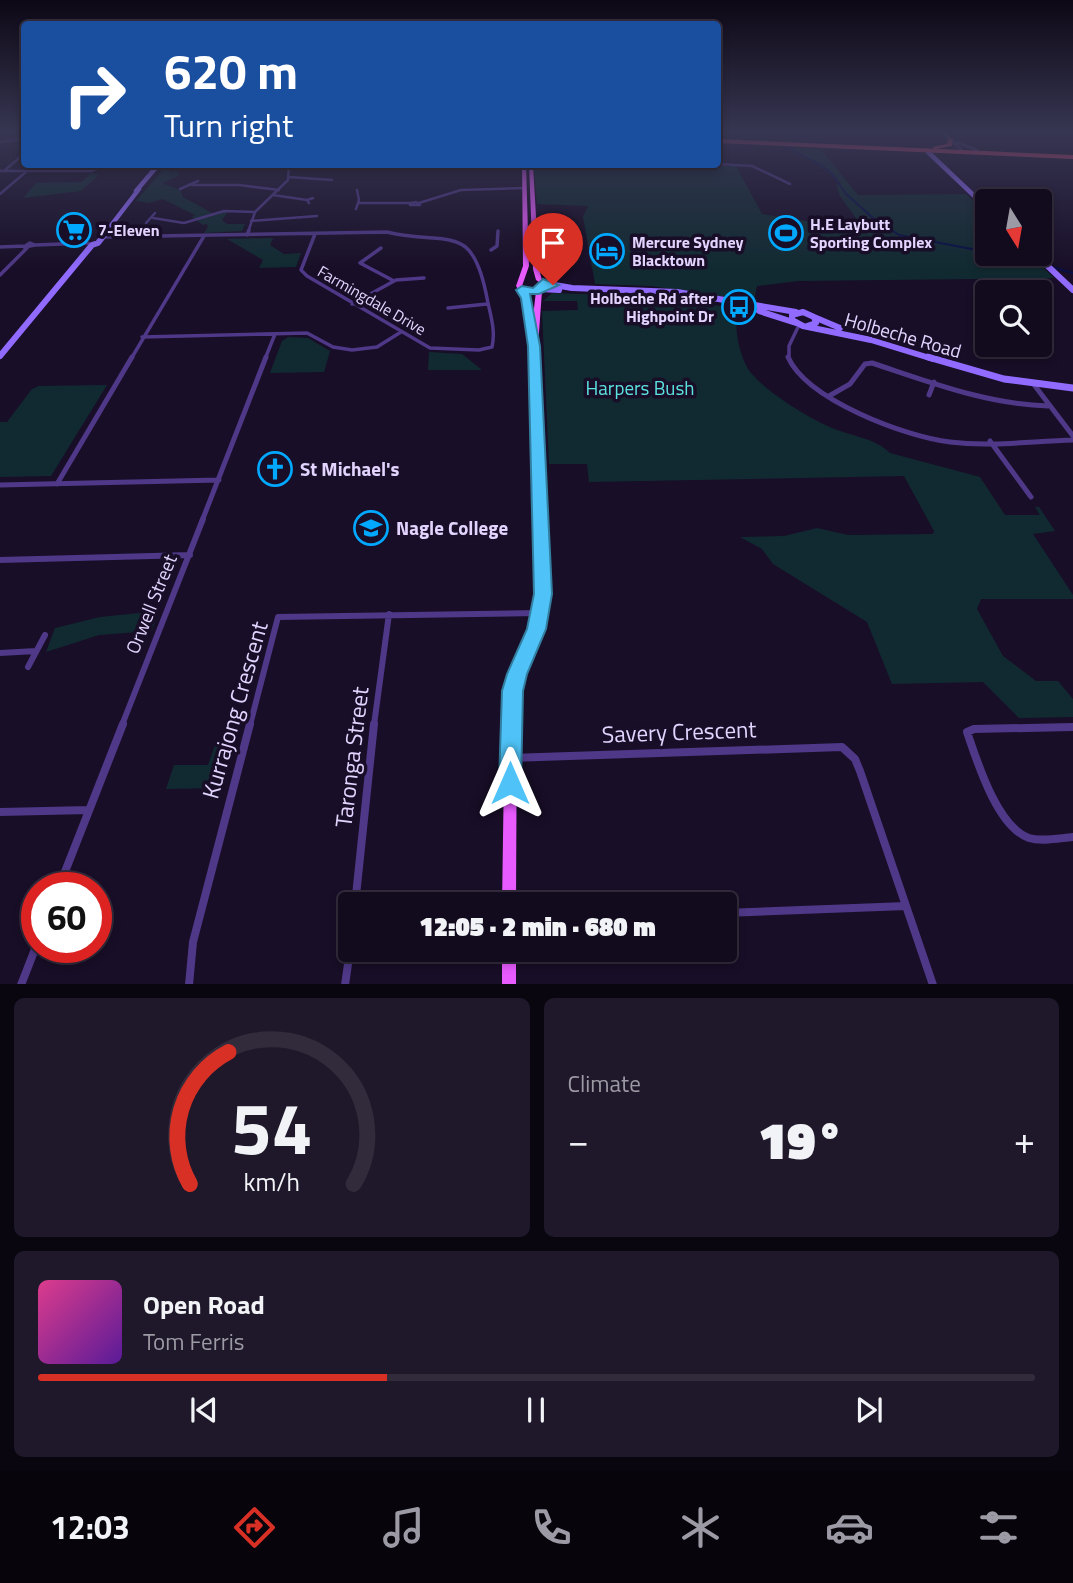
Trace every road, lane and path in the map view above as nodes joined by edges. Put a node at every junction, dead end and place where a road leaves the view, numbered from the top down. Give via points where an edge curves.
1 (20, 177) edge
2 (148, 177) edge
3 (289, 177) joint
4 (526, 177) edge
5 (528, 177) edge
6 (775, 177) edge
7 (954, 177) edge
8 (334, 180) dead end
9 (198, 181) dead end
10 (790, 184) dead end
11 (188, 185) junction
12 (180, 188) dead end
13 (525, 188) junction
14 (279, 190) junction
15 (356, 190) dead end
16 (0, 194) edge
17 (273, 195) junction
18 (975, 197) edge
19 (313, 198) dead end
20 (358, 202) junction
21 (356, 209) dead end
22 (255, 212) junction
23 (317, 216) dead end
24 (251, 220) junction
25 (146, 223) dead end
26 (498, 231) dead end
27 (315, 234) junction
28 (247, 235) junction
29 (204, 236) junction
30 (94, 241) junction
31 (0, 247) edge
32 (26, 247) junction
33 (381, 248) dead end
34 (474, 253) junction
35 (1048, 266) edge
36 (0, 275) edge
37 (424, 278) dead end
38 (394, 281) junction
39 (522, 281) junction
40 (540, 286) junction
41 (1073, 289) edge
42 (522, 290) junction
43 (352, 304) junction
44 (487, 304) junction
45 (448, 308) dead end
46 (799, 312) junction
47 (814, 317) junction
48 (801, 325) junction
49 (401, 332) junction
50 (275, 334) junction
51 (142, 337) junction
52 (534, 346) junction
53 (0, 356) edge
54 (934, 382) junction
55 (1073, 385) edge
56 (1035, 386) junction
57 (929, 395) dead end
58 (829, 396) junction
59 (1048, 406) junction
60 (1073, 438) edge
61 (990, 441) junction
62 (219, 480) junction
63 (57, 484) junction
64 (0, 485) edge
65 (1031, 497) dead end
66 (190, 555) junction
67 (0, 560) edge
68 (541, 613) junction
69 (389, 614) junction
70 (45, 635) dead end
71 (36, 651) junction
72 (0, 653) edge
73 (29, 667) dead end
74 (1073, 727) edge
75 (510, 758) junction
76 (89, 810) junction
77 (0, 812) edge
78 (1073, 837) edge
79 (65, 872) edge
80 (356, 892) edge
81 (509, 892) edge
82 (906, 906) junction
83 (737, 912) edge
84 (348, 962) edge
85 (509, 962) edge
86 (30, 963) edge
87 (21, 984) edge
88 (189, 984) edge
89 (345, 984) edge
90 (509, 984) edge
91 (933, 984) edge

1 - 16 street
2 - 30 street
3 - 8 street
3 - 14 street
4 - 13 main road
5 - 40 main road
6 - 10 street
7 - 18 street
9 - 11 street
11 - 12 street
11 - 14 street
13 - 20 street via 461,190 415,207 411,203
13 - 39 main road via 526,266
14 - 17 street
15 - 20 street
17 - 19 street via 308,202
17 - 22 street
20 - 21 street
22 - 24 street
22 - 25 street via 224,211 184,223 154,215
23 - 24 street
24 - 28 street
26 - 34 street via 492,252
27 - 28 street
27 - 34 street via 387,232 413,239 457,239
27 - 43 street, Farmingdale Drive via 302,272
28 - 29 street
29 - 30 street
29 - 51 street
30 - 32 street
30 - 53 street
31 - 32 street
32 - 36 street
33 - 38 street via 360,263
34 - 44 street, Farmingdale Drive via 483,271
35 - 41 street
37 - 38 street
38 - 43 street
39 - 40 main road
39 - 42 main road
40 - 42 main road
40 - 46 street via 677,292
40 - 48 street, Holbeche Road via 690,297 749,308
40 - 52 main road
42 - 52 main road
43 - 49 street, Farmingdale Drive
44 - 45 street
44 - 49 street, Farmingdale Drive via 494,341 487,349 437,349
46 - 47 street, Holbeche Road
46 - 48 street via 792,315
47 - 48 street via 816,323
47 - 55 street, Holbeche Road via 993,373
48 - 56 street, Holbeche Road
48 - 58 street via 788,350 789,361
49 - 50 street via 377,347 362,350 333,347 307,333
50 - 51 street
50 - 62 street, Orwell Street
51 - 63 street
52 - 68 main road
54 - 57 street
54 - 58 street via 868,363 850,384
54 - 59 street via 1002,403
55 - 56 street, Holbeche Road
56 - 59 street
58 - 61 street via 853,412 932,438
59 - 60 street
60 - 61 street
61 - 65 street
62 - 63 street
62 - 66 street, Orwell Street
63 - 64 street
66 - 67 street
66 - 76 street, Orwell Street
68 - 69 street, Kurrajong Crescent
68 - 75 main road via 512,691
69 - 80 street, Taronga Street
69 - 88 street, Kurrajong Crescent via 278,617 193,942
70 - 71 street
71 - 72 street
71 - 73 street
74 - 78 street via 967,732 1005,818 1018,832 1031,838
75 - 81 main road
75 - 82 street, Savery Crescent via 832,745 849,751
76 - 77 street
76 - 79 street, Orwell Street
82 - 83 street
82 - 91 street
84 - 89 street
85 - 90 main road
86 - 87 street

